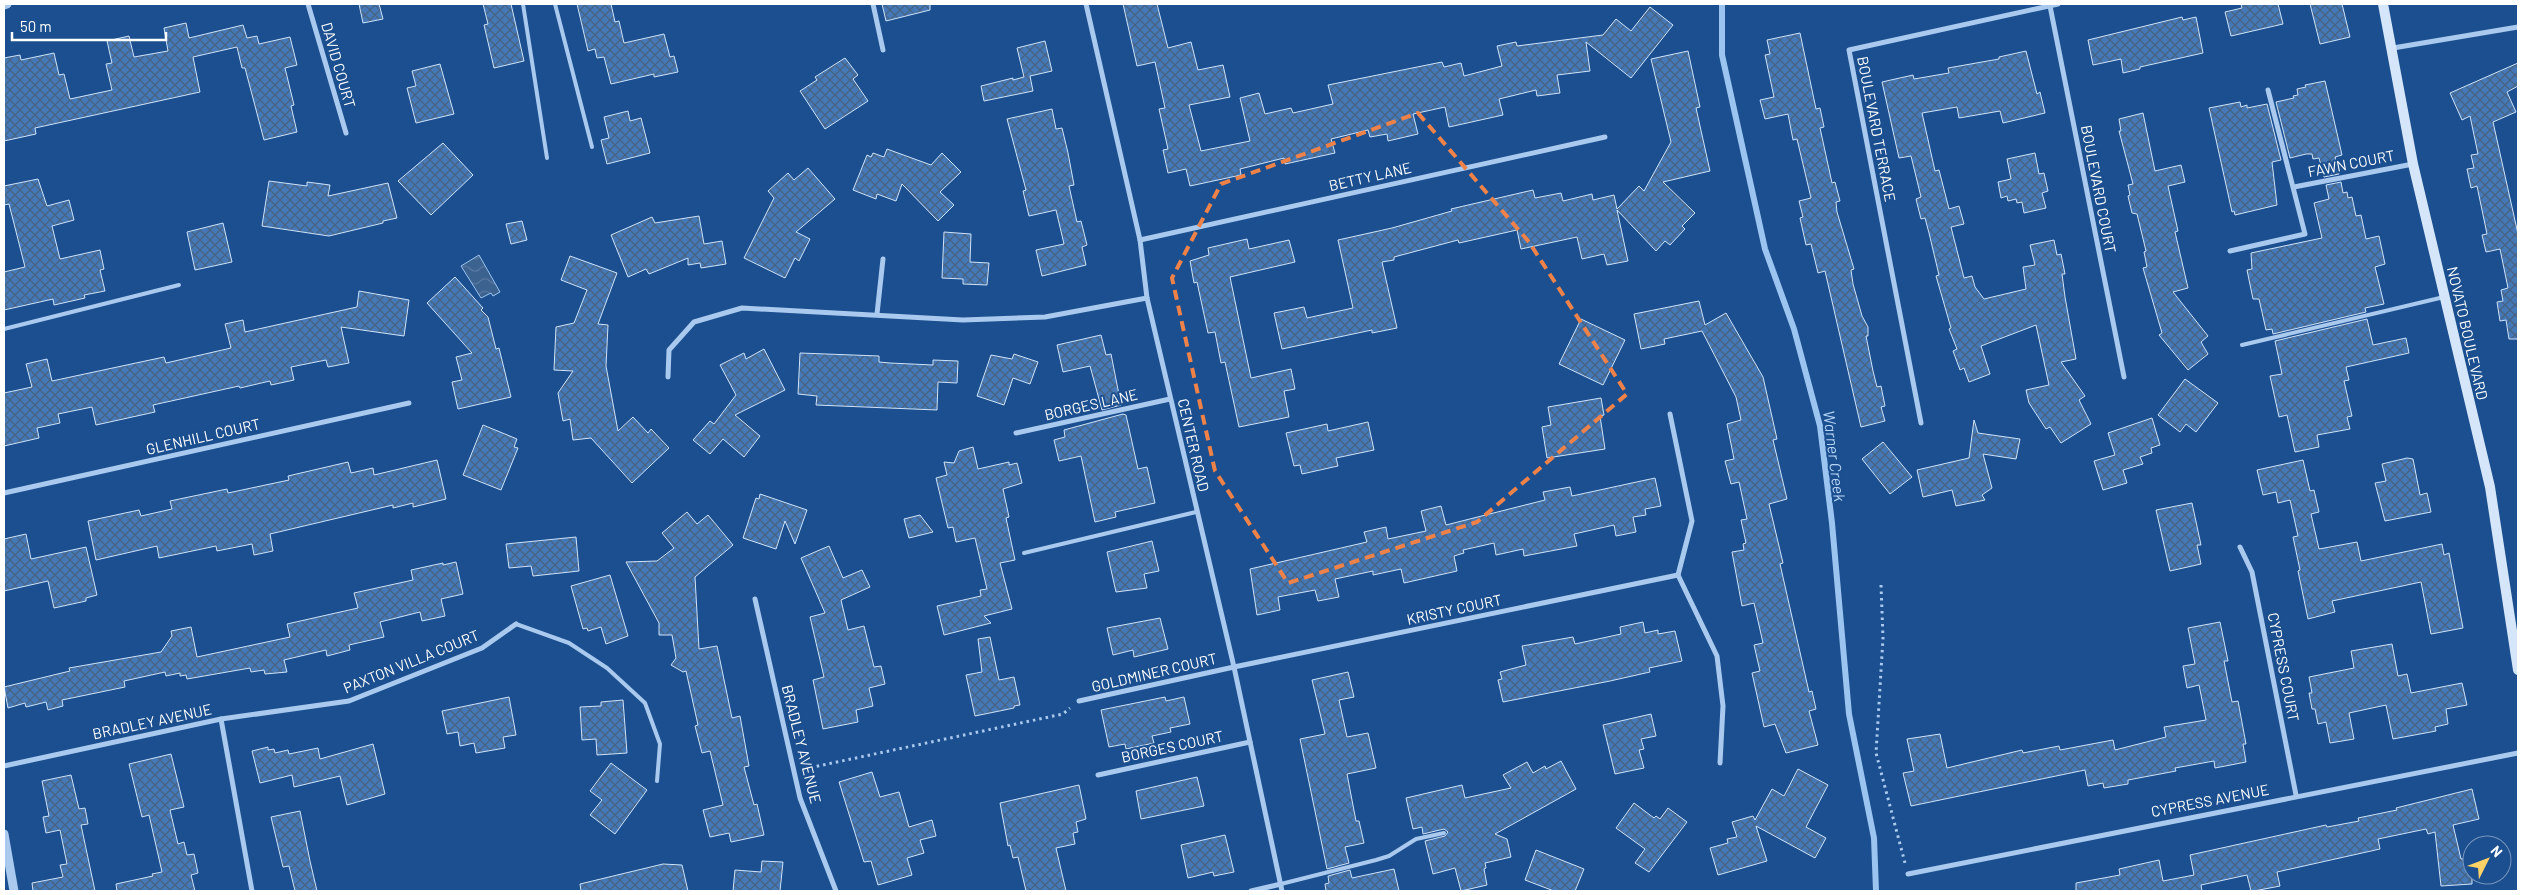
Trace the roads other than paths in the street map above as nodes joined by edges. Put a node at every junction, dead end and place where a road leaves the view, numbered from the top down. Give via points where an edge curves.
1 (308, 4) edge
2 (523, 4) edge
3 (555, 4) edge
4 (872, 4) edge
5 (1086, 4) edge
6 (2058, 4) edge
7 (2383, 4) edge
8 (2050, 6) junction
9 (2518, 28) edge
10 (2393, 48) junction
11 (883, 50) dead end
12 (2268, 90) dead end
13 (346, 133) dead end
14 (1605, 137) dead end
15 (592, 147) dead end
16 (547, 158) dead end
17 (2413, 164) junction
18 (2294, 187) junction
19 (1140, 240) junction
20 (2230, 251) dead end
21 (883, 259) dead end
22 (179, 285) dead end
23 (2444, 297) junction
24 (1147, 298) junction
25 (877, 314) junction
26 (4, 329) edge
27 (2242, 345) dead end
28 (668, 377) dead end
29 (2124, 377) dead end
30 (1170, 399) junction
31 (408, 403) dead end
32 (1670, 414) dead end
33 (1921, 424) dead end
34 (1016, 433) dead end
35 (4, 493) edge
36 (1196, 512) junction
37 (2240, 547) dead end
38 (1024, 553) dead end
39 (1678, 575) junction
40 (755, 599) dead end
41 (516, 624) joint
42 (1234, 667) junction
43 (2518, 670) edge
44 (1079, 702) road end
45 (221, 719) junction
46 (1250, 742) junction
47 (2518, 753) edge
48 (1720, 763) dead end
49 (4, 766) edge
50 (1098, 775) dead end
51 (657, 780) dead end
52 (2296, 795) junction
53 (1444, 832) dead end
54 (4, 834) edge
55 (1908, 874) road end
56 (1281, 884) junction
57 (14, 891) edge
58 (252, 891) edge
59 (836, 891) edge
60 (1251, 891) edge
61 (1282, 891) edge

1 - 13 street, DAVID COURT
2 - 16 lane
3 - 15 lane
4 - 11 street
5 - 19 street, CENTER ROAD
6 - 8 street, BOULEVARD TERRACE
7 - 10 main road, NOVATO BOULEVARD
8 - 29 street, BOULEVARD COURT
8 - 33 street, BOULEVARD TERRACE via 1849,50
9 - 10 street
10 - 17 main road, NOVATO BOULEVARD
12 - 18 street, FAWN COURT
14 - 19 street, BETTY LANE
17 - 18 street, FAWN COURT
17 - 23 main road, NOVATO BOULEVARD
18 - 20 street, FAWN COURT via 2305,234
19 - 24 street, CENTER ROAD
21 - 25 street
22 - 26 lane
23 - 27 lane
23 - 43 main road, NOVATO BOULEVARD via 2490,487
24 - 25 street via 1045,317 962,320
24 - 30 street, CENTER ROAD
25 - 28 street via 742,308 713,316 694,322 669,350
30 - 34 street, BORGES LANE
30 - 36 street, CENTER ROAD
31 - 35 street, GLENHILL COURT
32 - 39 street via 1692,520
36 - 38 lane
36 - 42 street, CENTER ROAD
37 - 52 street, CYPRESS COURT via 2252,572
39 - 42 street, KRISTY COURT
39 - 48 street via 1717,656 1723,706
40 - 59 street, BRADLEY AVENUE via 800,798
41 - 45 street, PAXTON VILLA COURT via 482,648 349,701
41 - 51 lane via 569,644 607,668 646,703 660,744
42 - 44 street, GOLDMINER COURT
42 - 46 street, CENTER ROAD
45 - 49 street, BRADLEY AVENUE
45 - 58 street, BRADLEY AVENUE
46 - 50 street, BORGES COURT
46 - 56 street, CENTER ROAD
47 - 52 street, CYPRESS AVENUE
52 - 55 street, CYPRESS AVENUE
53 - 56 lane via 1416,839 1389,856
54 - 57 street
56 - 60 street
56 - 61 street, CENTER ROAD

